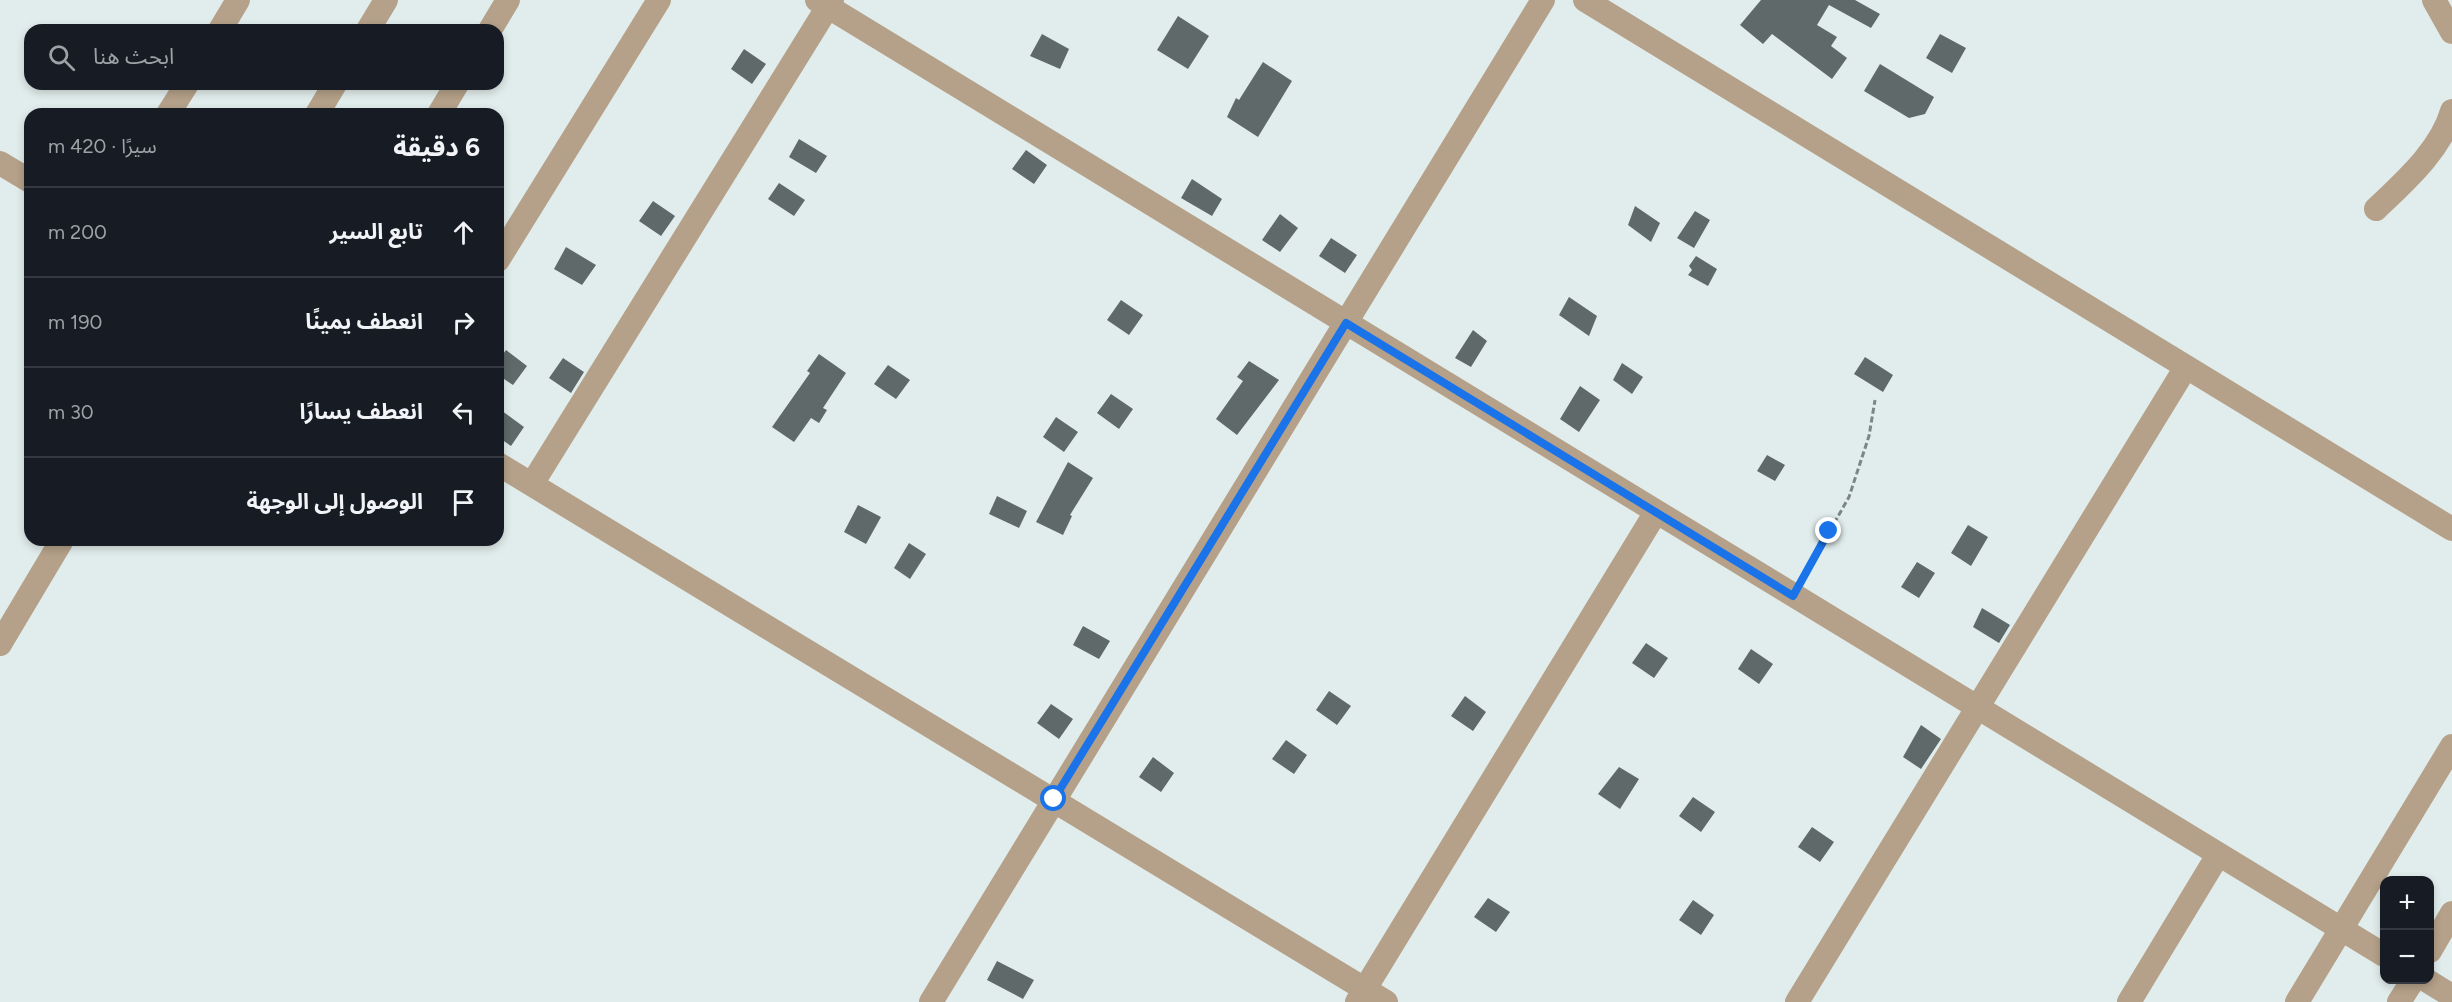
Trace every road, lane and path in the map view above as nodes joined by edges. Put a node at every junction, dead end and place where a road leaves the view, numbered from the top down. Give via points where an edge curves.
1 (238, 0) edge
2 (386, 0) edge
3 (508, 0) edge
4 (659, 0) edge
5 (1543, 0) edge
6 (2434, 0) edge
7 (1588, 1) edge
8 (826, 2) edge
9 (224, 24) edge
10 (372, 24) edge
11 (494, 24) edge
12 (2452, 32) edge
13 (183, 90) edge
14 (331, 90) edge
15 (453, 90) edge
16 (172, 108) edge
17 (321, 108) edge
18 (443, 108) edge
19 (2452, 111) edge
20 (2452, 136) edge
21 (2426, 156) junction
22 (0, 163) edge
23 (24, 177) edge
24 (2376, 209) dead end
25 (504, 250) edge
26 (1346, 323) junction
27 (2186, 367) junction
28 (1875, 400) dead end
29 (504, 468) edge
30 (532, 484) junction
31 (1656, 512) junction
32 (2452, 529) edge
33 (58, 546) edge
34 (1793, 596) junction
35 (0, 644) edge
36 (1977, 708) junction
37 (2452, 747) edge
38 (1054, 799) junction
39 (2218, 855) junction
40 (2452, 913) edge
41 (2341, 929) junction
42 (2434, 944) edge
43 (2380, 952) edge
44 (2410, 984) edge
45 (2432, 984) edge
46 (1361, 995) edge
47 (2452, 996) edge
48 (931, 1002) edge
49 (1386, 1002) edge
50 (1797, 1002) edge
51 (2129, 1002) edge
52 (2297, 1002) edge
53 (2399, 1002) edge

1 - 9 street
2 - 10 street
3 - 11 street
4 - 25 street
5 - 26 street
6 - 12 street
7 - 27 street
8 - 26 street
8 - 30 street
13 - 16 street
14 - 17 street
15 - 18 street
19 - 21 street
20 - 21 street
21 - 24 street
22 - 23 street
26 - 31 street
26 - 38 street
27 - 32 street
27 - 36 street
28 - 34 path via 1869,436 1849,497
29 - 30 street
30 - 38 street
31 - 34 street
31 - 46 street
33 - 35 street
34 - 36 street
36 - 39 street
36 - 50 street
37 - 41 street
38 - 46 street
38 - 48 street
39 - 41 street
39 - 51 street
40 - 42 street
41 - 43 street
41 - 52 street
44 - 53 street
45 - 47 street
46 - 49 street

